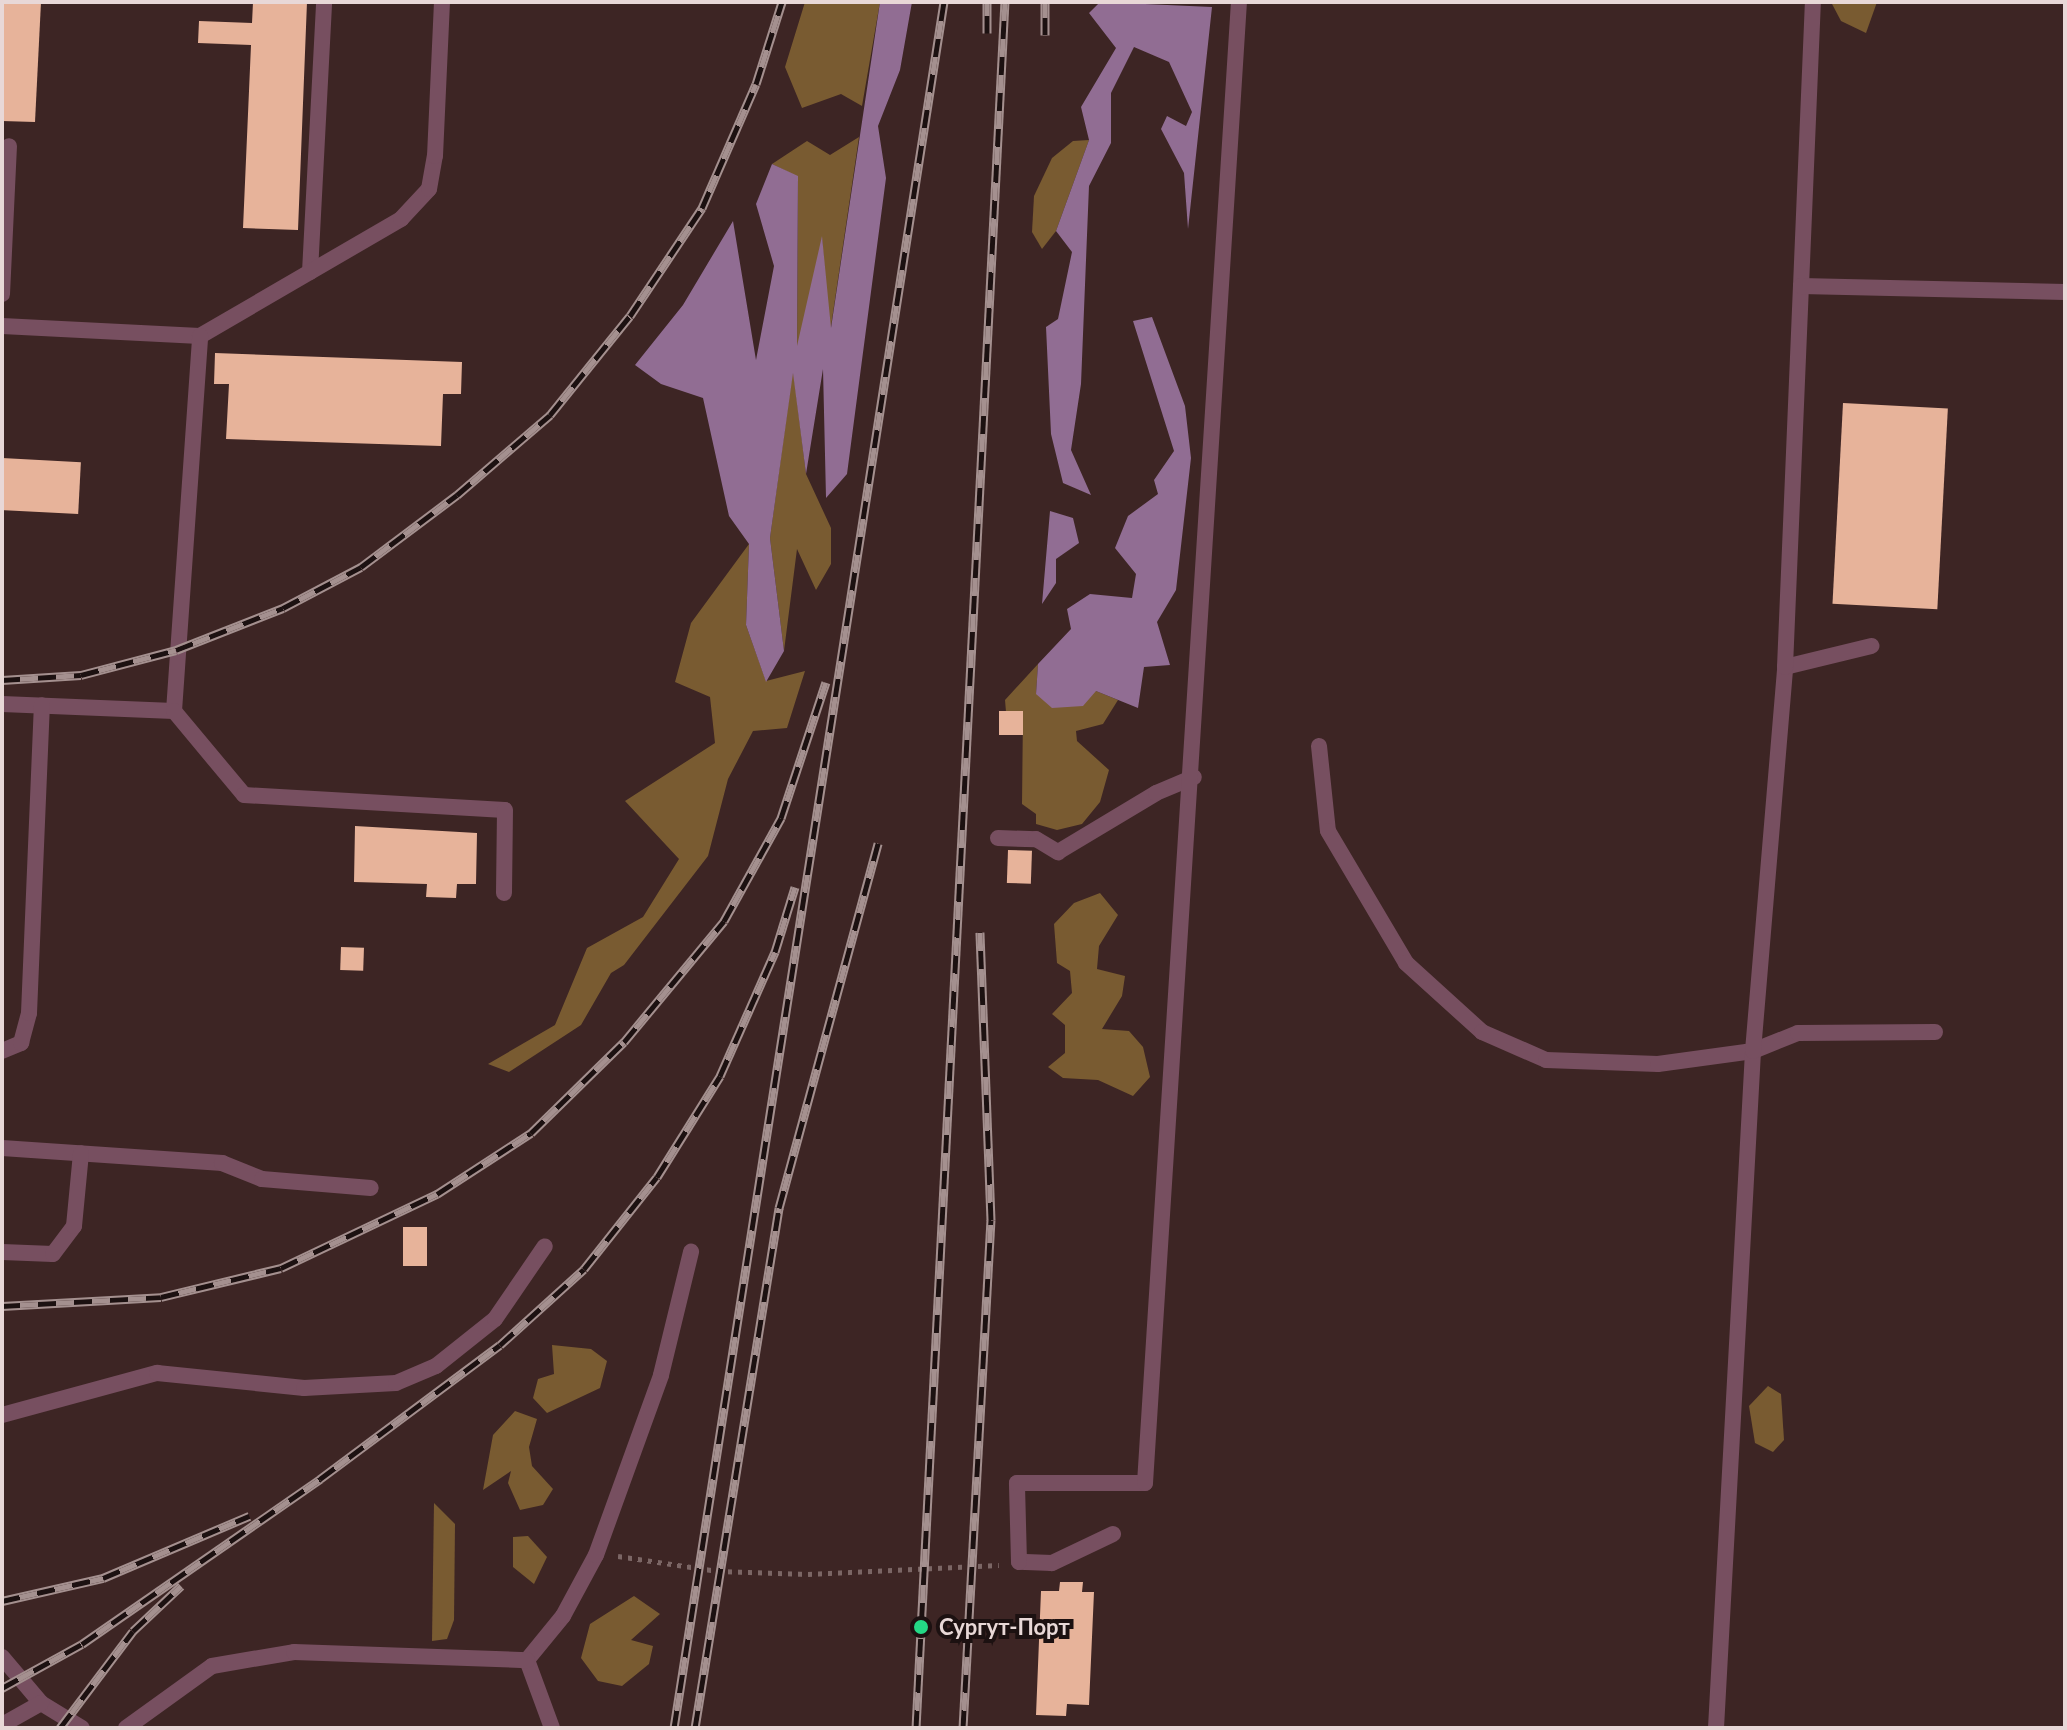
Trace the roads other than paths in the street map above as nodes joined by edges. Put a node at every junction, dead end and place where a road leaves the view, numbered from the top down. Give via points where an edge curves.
1 (324, 2) edge
2 (442, 2) edge
3 (1239, 2) edge
4 (1813, 2) edge
5 (9, 146) dead end
6 (310, 272) junction
7 (1801, 286) junction
8 (2065, 292) edge
9 (2, 294) edge
10 (2, 326) edge
11 (200, 336) junction
12 (1871, 646) dead end
13 (1785, 667) junction
14 (2, 704) edge
15 (42, 705) junction
16 (174, 711) junction
17 (1319, 746) dead end
18 (1194, 777) junction
19 (998, 838) dead end
20 (504, 893) dead end
21 (1935, 1032) dead end
22 (2, 1051) edge
23 (1753, 1051) junction
24 (2, 1148) edge
25 (81, 1153) junction
26 (371, 1188) dead end
27 (545, 1246) dead end
28 (2, 1252) edge
29 (691, 1252) dead end
30 (2, 1415) edge
31 (1113, 1534) dead end
32 (2, 1657) edge
33 (527, 1660) junction
34 (41, 1703) junction
35 (2, 1725) edge
36 (82, 1728) edge
37 (126, 1728) edge
38 (552, 1728) edge
39 (1716, 1728) edge

1 - 6 lane
2 - 6 lane via 429,189 401,219
3 - 18 lane
4 - 7 lane
5 - 9 lane
6 - 11 lane
7 - 8 lane
7 - 13 lane
10 - 11 lane
11 - 16 lane
12 - 13 lane
13 - 23 lane
14 - 15 lane
15 - 16 lane
15 - 22 lane via 29,1013 21,1043
16 - 20 lane via 244,795 505,810
17 - 23 lane via 1328,831 1406,963 1482,1032 1546,1060 1658,1064
18 - 19 lane via 1156,793 1058,852 1036,839
18 - 31 lane via 1145,1483 1017,1483 1019,1562 1052,1563
21 - 23 lane via 1798,1033
23 - 39 lane
24 - 25 lane
25 - 26 lane via 222,1163 262,1179
25 - 28 lane via 74,1226 53,1254
27 - 30 lane via 495,1319 436,1366 396,1383 304,1388 157,1373
29 - 33 lane via 661,1375 596,1555 563,1616
32 - 34 lane
33 - 37 lane via 294,1652 212,1666
33 - 38 lane
34 - 35 lane
34 - 36 lane

